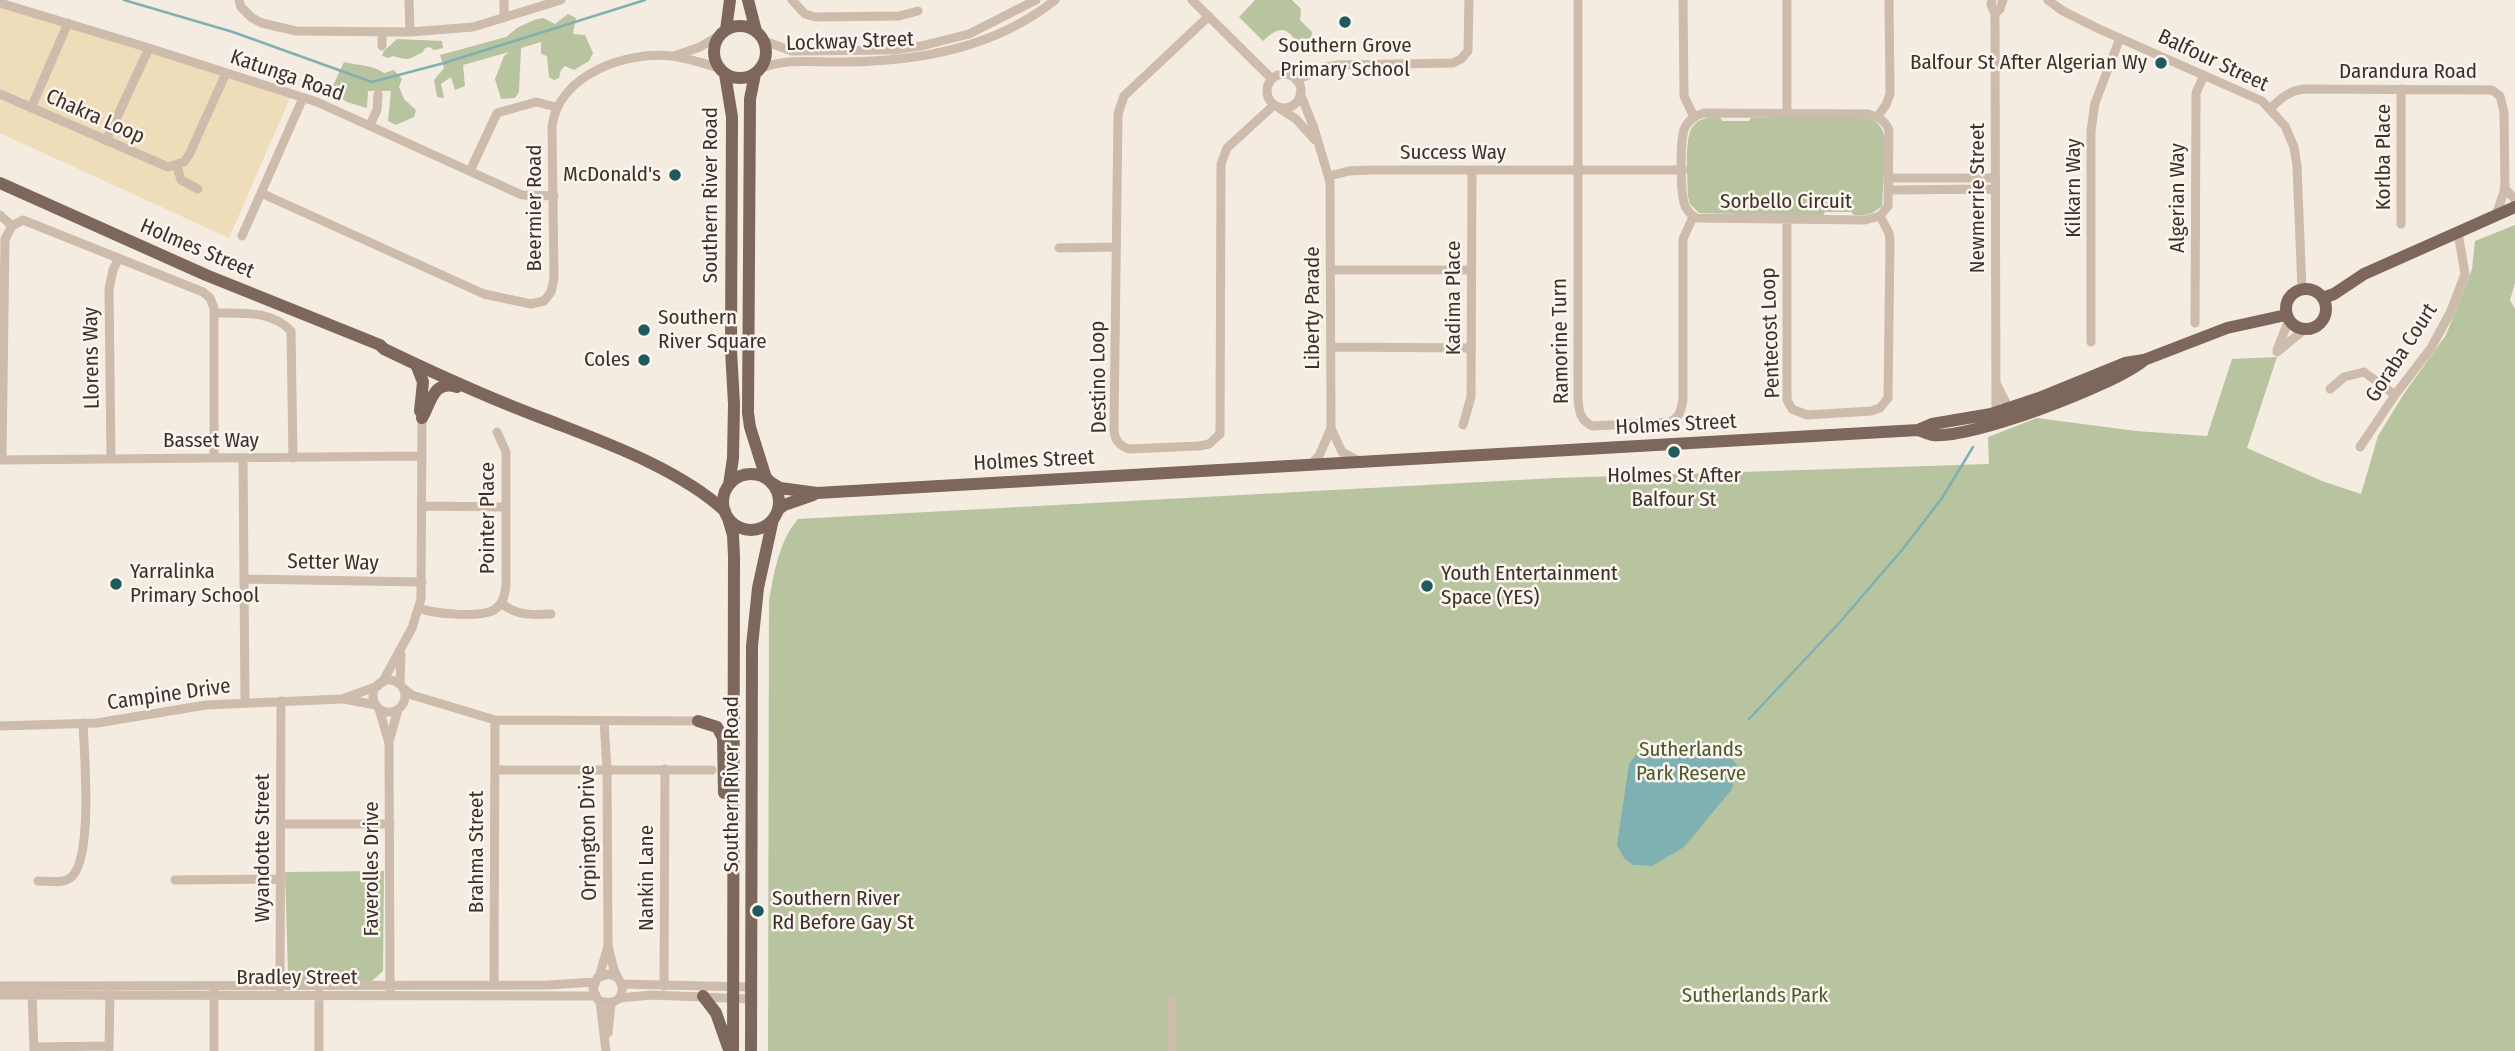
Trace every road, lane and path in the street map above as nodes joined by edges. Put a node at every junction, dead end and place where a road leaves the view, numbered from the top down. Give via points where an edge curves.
1 (239, 0) edge
2 (409, 0) edge
3 (504, 0) edge
4 (561, 0) edge
5 (730, 0) edge
6 (748, 0) edge
7 (792, 0) edge
8 (1036, 0) edge
9 (1055, 0) edge
10 (1192, 0) edge
11 (1469, 0) edge
12 (1578, 0) edge
13 (1683, 0) edge
14 (1787, 0) edge
15 (1889, 0) edge
16 (1992, 0) edge
17 (2003, 0) edge
18 (2048, 0) edge
19 (0, 3) edge
20 (918, 11) dead end
21 (1995, 14) junction
22 (1209, 16) junction
23 (505, 18) junction
24 (68, 23) junction
25 (382, 32) junction
26 (410, 32) junction
27 (723, 33) junction
28 (760, 36) junction
29 (2120, 38) junction
30 (382, 46) dead end
31 (149, 48) junction
32 (673, 56) junction
33 (722, 71) junction
34 (757, 71) junction
35 (226, 73) junction
36 (2204, 75) junction
37 (1272, 79) junction
38 (1296, 80) junction
39 (2401, 89) junction
40 (1300, 93) junction
41 (0, 94) edge
42 (378, 94) dead end
43 (303, 98) junction
44 (1276, 106) junction
45 (556, 107) junction
46 (30, 108) junction
47 (2271, 108) junction
48 (1787, 114) junction
49 (1694, 117) junction
50 (1877, 117) junction
51 (370, 125) junction
52 (106, 141) junction
53 (1317, 141) junction
54 (177, 166) junction
55 (1472, 170) junction
56 (1578, 170) junction
57 (1683, 170) junction
58 (470, 171) junction
59 (1329, 176) junction
60 (1889, 178) junction
61 (0, 183) edge
62 (1995, 184) junction
63 (2505, 188) junction
64 (198, 189) dead end
65 (1890, 190) junction
66 (261, 193) junction
67 (554, 196) junction
68 (2515, 199) edge
69 (2515, 207) edge
70 (0, 215) edge
71 (2496, 215) junction
72 (2515, 215) edge
73 (1693, 216) junction
74 (1880, 216) junction
75 (1787, 220) junction
76 (2401, 224) dead end
77 (12, 226) junction
78 (2464, 230) junction
79 (242, 236) dead end
80 (1116, 247) junction
81 (1059, 248) dead end
82 (118, 260) junction
83 (1331, 270) junction
84 (1471, 270) junction
85 (2302, 289) junction
86 (2323, 298) junction
87 (214, 313) junction
88 (2287, 317) junction
89 (2195, 323) dead end
90 (2305, 329) junction
91 (2, 335) edge
92 (2091, 342) dead end
93 (380, 345) junction
94 (1331, 347) junction
95 (1471, 348) junction
96 (416, 364) junction
97 (1996, 383) junction
98 (2330, 389) dead end
99 (2395, 396) junction
100 (528, 412) junction
101 (2011, 413) junction
102 (422, 418) junction
103 (1996, 418) junction
104 (562, 424) junction
105 (1463, 425) dead end
106 (1331, 428) junction
107 (497, 432) dead end
108 (2360, 447) dead end
109 (422, 456) junction
110 (111, 458) junction
111 (214, 458) junction
112 (243, 458) junction
113 (293, 458) junction
114 (1, 459) edge
115 (1436, 459) junction
116 (1362, 461) junction
117 (1310, 465) junction
118 (1253, 470) junction
119 (769, 481) junction
120 (728, 486) junction
121 (696, 489) junction
122 (817, 494) junction
123 (423, 506) junction
124 (506, 507) junction
125 (726, 514) junction
126 (775, 514) junction
127 (244, 579) junction
128 (422, 582) junction
129 (501, 603) junction
130 (419, 608) junction
131 (551, 614) dead end
132 (401, 649) junction
133 (380, 684) junction
134 (402, 687) junction
135 (342, 699) junction
136 (432, 700) junction
137 (281, 701) junction
138 (245, 702) junction
139 (378, 707) junction
140 (400, 708) junction
141 (495, 720) junction
142 (604, 721) junction
143 (698, 721) joint
144 (83, 723) junction
145 (0, 726) edge
146 (389, 743) junction
147 (607, 769) junction
148 (664, 769) junction
149 (495, 770) junction
150 (712, 770) dead end
151 (732, 811) junction
152 (281, 824) junction
153 (390, 824) junction
154 (281, 879) junction
155 (175, 880) dead end
156 (38, 881) dead end
157 (608, 944) junction
158 (597, 979) junction
159 (620, 981) junction
160 (494, 984) junction
161 (0, 986) edge
162 (664, 986) junction
163 (110, 990) junction
164 (214, 990) junction
165 (280, 990) junction
166 (390, 990) junction
167 (32, 991) junction
168 (319, 991) junction
169 (733, 992) junction
170 (751, 993) junction
171 (0, 995) edge
172 (703, 996) junction
173 (597, 999) junction
174 (615, 1000) junction
175 (1172, 1000) dead end
176 (606, 1038) junction
177 (34, 1049) edge
178 (109, 1049) edge
179 (214, 1051) edge
180 (319, 1051) edge
181 (606, 1051) edge
182 (731, 1051) edge
183 (751, 1051) edge
184 (1172, 1051) edge

1 - 25 street via 243,10 262,23 296,31
2 - 26 street
3 - 23 street
4 - 23 street
5 - 27 main road
6 - 28 main road
7 - 20 street via 805,14 815,16 899,16
8 - 28 street, Lockway Street via 969,34 893,50 792,51
9 - 34 street, Lockway Street via 1026,20 960,49 888,62 779,62
10 - 22 street
11 - 38 street via 1468,51 1453,64 1338,65
12 - 56 street, Ramorine Turn
13 - 49 street via 1684,96
14 - 48 street
15 - 50 street via 1890,94
16 - 21 street, Newmerrie Street
17 - 21 street, Newmerrie Street
18 - 29 street, Balfour Street via 2063,12
19 - 24 street, Katunga Road
21 - 62 street, Newmerrie Street
22 - 37 street
22 - 80 street, Destino Loop via 1124,96 1118,114
23 - 26 street via 473,27
24 - 31 street, Katunga Road
24 - 46 street
25 - 26 street
25 - 30 street
27 - 28 main road via 738,26
27 - 32 street
27 - 33 main road via 714,51
28 - 34 main road via 766,55
29 - 36 street, Balfour Street
29 - 92 street, Kilkarn Way via 2095,103 2091,131
31 - 35 street, Katunga Road
31 - 52 street
32 - 33 street
32 - 45 street via 615,63 575,84
33 - 34 main road via 743,78
33 - 120 main road, Southern River Road via 732,117 734,404
34 - 119 main road, Southern River Road via 750,99 748,413
35 - 43 street, Katunga Road
35 - 54 street via 189,155
36 - 47 street, Balfour Street
36 - 89 street, Algerian Way via 2196,93
37 - 38 street via 1287,75
37 - 44 street via 1267,93
38 - 40 street
39 - 47 street, Darandura Road via 2293,90
39 - 63 street, Darandura Road via 2483,89 2500,96
39 - 76 street, Korlba Place
40 - 44 street via 1294,105
40 - 53 street, Liberty Parade
41 - 46 street, Chakra Loop
42 - 51 street
43 - 51 street, Katunga Road
43 - 66 street
44 - 53 street, Liberty Parade
44 - 80 street, Destino Loop via 1227,148 1221,164 1220,434 1209,444 1129,449 1117,441
45 - 58 street via 536,102 497,113
45 - 67 street, Beermier Road via 552,126
46 - 52 street, Chakra Loop
47 - 85 street, Balfour Street via 2285,126 2296,157
48 - 49 street via 1704,113
48 - 50 street
49 - 57 street, Sorbello Circuit via 1684,131
50 - 60 street, Sorbello Circuit via 1889,130
51 - 58 street, Katunga Road
52 - 54 street, Chakra Loop via 161,166
53 - 59 street, Liberty Parade
54 - 64 street via 181,180
55 - 56 street, Success Way
55 - 59 street, Success Way via 1352,170
55 - 84 street, Kadima Place
56 - 57 street, Success Way
56 - 73 street, Ramorine Turn via 1578,398 1580,415 1592,426 1670,422 1681,411 1684,239
57 - 73 street, Sorbello Circuit via 1684,203
58 - 67 street, Katunga Road via 522,195
59 - 83 street, Liberty Parade
60 - 62 street
60 - 65 street, Sorbello Circuit
61 - 93 main road, Holmes Street via 206,275
62 - 65 street
62 - 97 street, Newmerrie Street
63 - 68 street
63 - 71 street, Darandura Road
65 - 74 street, Sorbello Circuit via 1888,206
66 - 67 street, Beermier Road via 484,294 531,304 544,302 554,279
66 - 79 street
69 - 71 main road
70 - 77 street
71 - 78 main road
72 - 78 main road
73 - 75 street, Sorbello Circuit
74 - 75 street, Sorbello Circuit
74 - 75 street, Pentecost Loop via 1890,241 1888,397 1871,411 1807,415 1797,412 1787,400
77 - 82 street via 23,220 33,222
77 - 91 street via 5,239
78 - 86 main road via 2364,274
78 - 99 street, Goraba Court via 2461,288 2435,342
80 - 81 street
82 - 87 street via 203,292 212,301
82 - 110 street, Llorens Way via 109,289
83 - 84 street
83 - 94 street, Liberty Parade
84 - 95 street, Kadima Place
85 - 86 main road via 2315,290
85 - 88 main road via 2288,297
86 - 90 main road via 2325,317
87 - 111 street
87 - 113 street via 254,313 291,331
88 - 90 main road
88 - 90 street via 2277,352
88 - 101 main road, Holmes Street via 2227,328 2125,363
91 - 114 street
93 - 96 main road, Holmes Street
93 - 104 main road, Holmes Street via 428,362
94 - 95 street
94 - 106 street, Liberty Parade
95 - 105 street, Kadima Place via 1471,397
96 - 100 main road, Holmes Street
96 - 102 main road via 423,383
97 - 101 street, Newmerrie Street
97 - 103 street, Newmerrie Street
98 - 99 street via 2344,377 2364,372
99 - 108 street, Goraba Court
100 - 102 main road via 509,410 445,385 432,395
100 - 104 main road, Holmes Street
101 - 103 main road, Holmes Street
102 - 109 street
103 - 115 main road, Holmes Street via 1932,424 1918,430
104 - 121 main road, Holmes Street
106 - 116 street via 1342,452
106 - 117 street via 1320,456
107 - 124 street, Pointer Place via 506,452
109 - 113 street, Basset Way
109 - 123 street
110 - 111 street, Basset Way
110 - 114 street, Basset Way
111 - 112 street, Basset Way
112 - 113 street, Basset Way
112 - 127 street
115 - 116 main road, Holmes Street
115 - 118 main road, Holmes Street via 1373,469 1285,474
116 - 117 main road, Holmes Street
117 - 118 main road, Holmes Street
118 - 122 main road, Holmes Street
119 - 120 main road via 746,474
119 - 122 main road, Holmes Street via 780,488
119 - 126 main road via 777,491
120 - 121 main road, Holmes Street
120 - 125 main road via 723,497
121 - 125 main road, Holmes Street
122 - 126 main road, Holmes Street via 784,505
123 - 124 street
123 - 128 street
124 - 129 street, Pointer Place via 506,585
125 - 126 main road via 750,530 763,527
125 - 151 main road, Southern River Road via 734,556
126 - 170 main road, Southern River Road via 758,588 752,646
127 - 128 street, Setter Way
127 - 138 street
128 - 130 street
129 - 130 street, Pointer Place via 485,613 436,613
129 - 131 street via 523,615
130 - 132 street
132 - 133 street
132 - 134 street
133 - 134 street via 391,681
133 - 135 street, Campine Drive
133 - 139 street via 373,695
134 - 136 street
134 - 140 street via 405,698
135 - 137 street, Campine Drive
135 - 139 street, Campine Drive
136 - 140 street
136 - 141 street
137 - 138 street, Campine Drive
137 - 152 street, Wyandotte Street
138 - 144 street, Campine Drive
139 - 140 street via 390,712
139 - 146 street, Faverolles Drive
140 - 146 street, Faverolles Drive
141 - 142 street
141 - 149 street, Brahma Street
142 - 143 street
142 - 147 street, Orpington Drive
143 - 151 main road via 721,732 724,800
144 - 145 street, Campine Drive
144 - 156 street via 87,819 78,869 65,880
146 - 153 street, Faverolles Drive
147 - 148 street
147 - 149 street
147 - 157 street, Orpington Drive
148 - 150 street
148 - 162 street, Nankin Lane
149 - 160 street, Brahma Street
151 - 169 main road, Southern River Road
152 - 153 street
152 - 154 street, Wyandotte Street
153 - 166 street, Faverolles Drive
154 - 155 street
154 - 165 street, Wyandotte Street
157 - 158 street, Orpington Drive
157 - 159 street, Orpington Drive
158 - 159 street via 609,974
158 - 160 street, Bradley Street via 570,985
158 - 173 street
159 - 162 street
159 - 174 street via 622,991
160 - 166 street, Bradley Street
161 - 167 street, Bradley Street
162 - 169 street
163 - 164 street, Bradley Street
163 - 167 street, Bradley Street
163 - 178 street
164 - 165 street, Bradley Street
164 - 179 street
165 - 168 street, Bradley Street
166 - 168 street, Bradley Street
166 - 173 street, Bradley Street
167 - 171 street, Bradley Street
167 - 177 street
168 - 180 street
169 - 170 street
169 - 172 street
169 - 182 main road, Southern River Road
170 - 183 main road, Southern River Road
172 - 174 street via 641,995
172 - 182 main road via 716,1013
173 - 174 street
173 - 176 street
174 - 176 street
175 - 184 street
176 - 181 street
177 - 178 street

